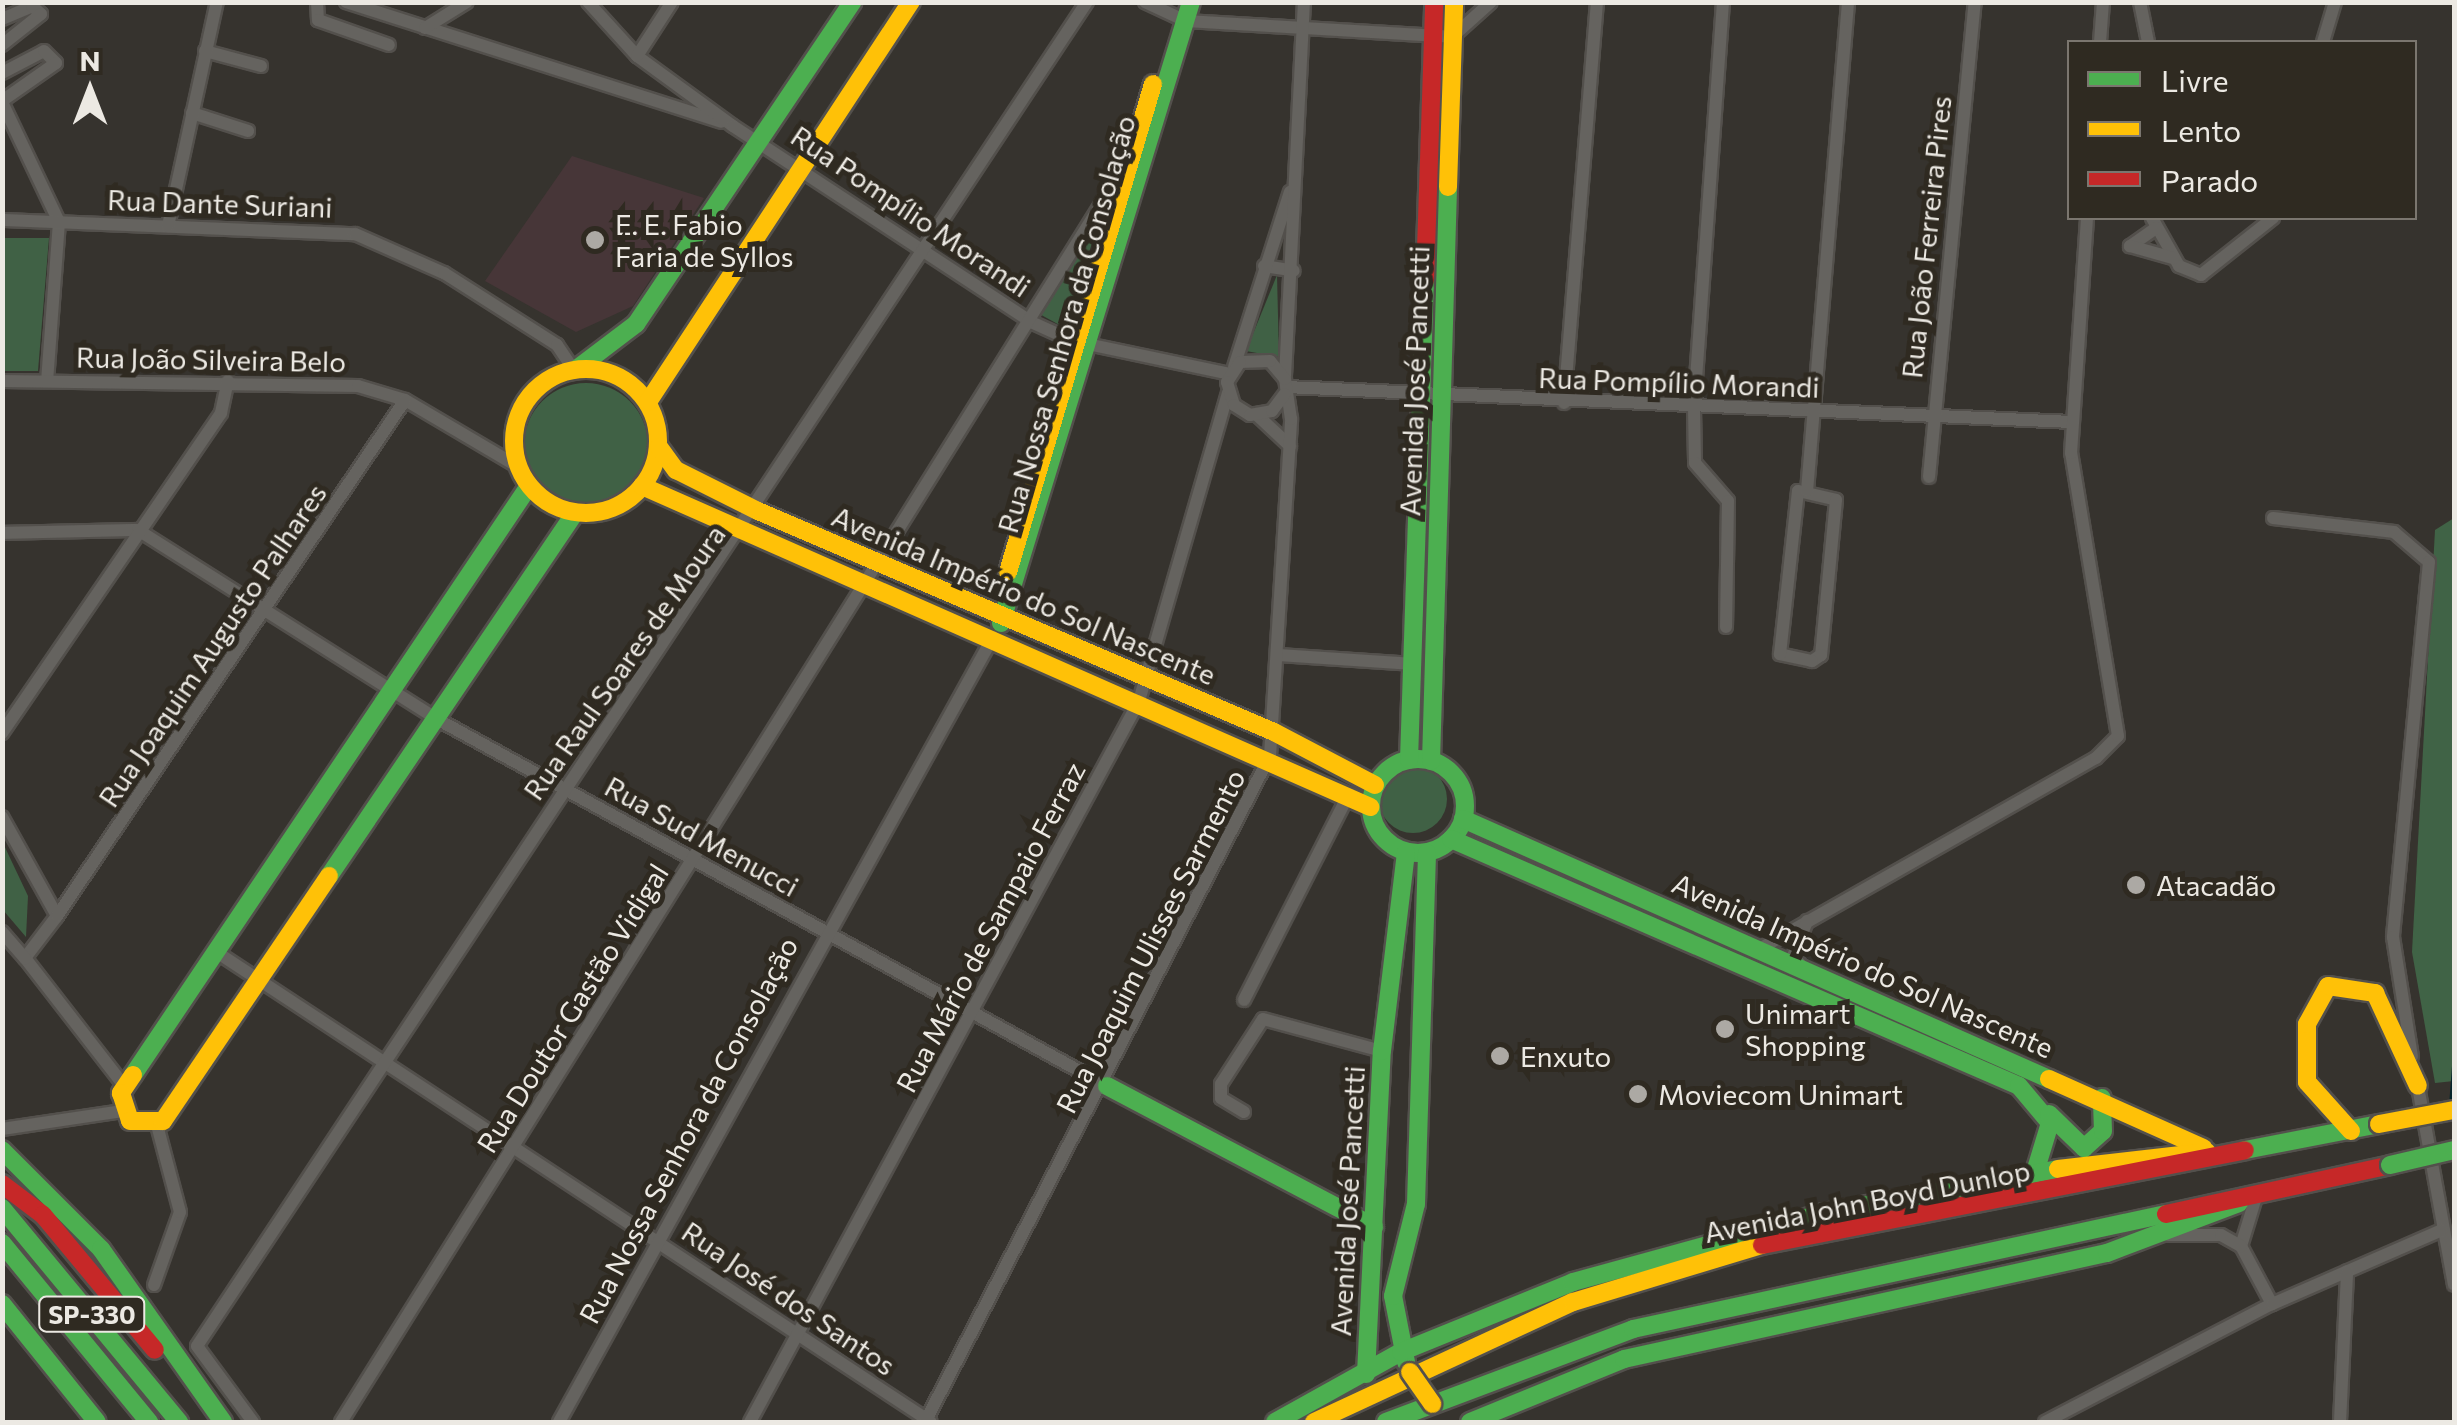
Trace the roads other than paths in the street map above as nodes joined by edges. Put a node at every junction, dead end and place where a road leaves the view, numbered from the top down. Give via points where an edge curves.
1 (216, 2) edge
2 (317, 2) edge
3 (346, 2) edge
4 (467, 2) edge
5 (588, 2) edge
6 (672, 2) edge
7 (852, 2) edge
8 (911, 2) edge
9 (1087, 2) edge
10 (1144, 2) edge
11 (1304, 2) edge
12 (1434, 2) edge
13 (1454, 2) edge
14 (1491, 2) edge
15 (1597, 2) edge
16 (1723, 2) edge
17 (1848, 2) edge
18 (1975, 2) edge
19 (2103, 2) edge
20 (2140, 2) edge
21 (2335, 2) edge
22 (1183, 11) edge
23 (2, 19) edge
24 (425, 28) junction
25 (1303, 34) junction
26 (1442, 36) junction
27 (2100, 40) edge
28 (2148, 40) edge
29 (2323, 40) edge
30 (2, 45) edge
31 (389, 46) dead end
32 (205, 51) junction
33 (636, 56) junction
34 (261, 66) dead end
35 (2, 73) edge
36 (2, 101) edge
37 (192, 114) junction
38 (733, 126) junction
39 (248, 131) dead end
40 (762, 140) junction
41 (1128, 160) junction
42 (802, 168) junction
43 (1294, 180) junction
44 (2, 220) edge
45 (2087, 220) edge
46 (2271, 220) edge
47 (59, 222) junction
48 (2154, 223) edge
49 (168, 226) junction
50 (926, 249) junction
51 (2173, 258) junction
52 (1264, 266) junction
53 (1294, 270) junction
54 (1030, 322) junction
55 (1081, 343) junction
56 (576, 369) junction
57 (1232, 370) junction
58 (1204, 374) junction
59 (47, 380) junction
60 (2, 381) edge
61 (228, 381) junction
62 (1285, 387) junction
63 (1227, 392) junction
64 (1421, 396) junction
65 (1442, 397) junction
66 (405, 400) junction
67 (648, 402) junction
68 (1564, 403) junction
69 (1694, 409) junction
70 (1820, 412) junction
71 (1254, 416) junction
72 (1933, 417) junction
73 (2072, 422) junction
74 (1218, 432) junction
75 (1290, 446) junction
76 (658, 447) junction
77 (517, 466) junction
78 (1929, 476) dead end
79 (529, 486) junction
80 (642, 486) junction
81 (1807, 491) junction
82 (758, 511) junction
83 (575, 512) junction
84 (2274, 518) dead end
85 (747, 528) junction
86 (138, 530) junction
87 (2, 533) edge
88 (879, 560) junction
89 (868, 580) junction
90 (1000, 611) junction
91 (266, 612) junction
92 (1726, 627) dead end
93 (988, 632) junction
94 (1277, 655) junction
95 (1412, 664) junction
96 (1147, 680) junction
97 (392, 690) junction
98 (1139, 701) junction
99 (435, 718) junction
100 (1274, 732) junction
101 (2, 733) edge
102 (1270, 756) junction
103 (1408, 760) junction
104 (1431, 761) junction
105 (1375, 786) junction
106 (564, 790) junction
107 (1349, 794) junction
108 (1370, 807) junction
109 (2, 817) edge
110 (1463, 818) junction
111 (1452, 840) junction
112 (1406, 852) junction
113 (1427, 852) junction
114 (691, 863) junction
115 (56, 916) junction
116 (1808, 919) junction
117 (2, 932) edge
118 (824, 936) junction
119 (1756, 951) junction
120 (218, 953) junction
121 (25, 958) junction
122 (1808, 974) junction
123 (263, 981) junction
124 (1244, 1000) dead end
125 (972, 1014) junction
126 (1382, 1051) junction
127 (386, 1064) junction
128 (1107, 1086) junction
129 (2418, 1086) junction
130 (126, 1087) junction
131 (2102, 1098) junction
132 (2454, 1110) edge
133 (123, 1111) junction
134 (1244, 1112) dead end
135 (2046, 1112) junction
136 (157, 1125) junction
137 (2352, 1130) junction
138 (5, 1137) edge
139 (514, 1150) junction
140 (2454, 1150) edge
141 (2212, 1152) junction
142 (2241, 1156) junction
143 (2036, 1172) junction
144 (2280, 1182) junction
145 (2, 1184) edge
146 (2257, 1194) junction
147 (2, 1208) edge
148 (1374, 1227) junction
149 (2442, 1230) junction
150 (2159, 1236) junction
151 (2, 1243) edge
152 (660, 1243) junction
153 (2241, 1246) junction
154 (2347, 1271) junction
155 (154, 1285) dead end
156 (2454, 1286) edge
157 (2, 1304) edge
158 (2272, 1304) junction
159 (797, 1334) junction
160 (1401, 1352) junction
161 (1366, 1374) junction
162 (1284, 1419) edge
163 (927, 1421) edge
164 (97, 1422) edge
165 (149, 1422) edge
166 (179, 1422) edge
167 (220, 1422) edge
168 (253, 1422) edge
169 (341, 1422) edge
170 (560, 1422) edge
171 (750, 1422) edge
172 (1314, 1422) edge
173 (1386, 1422) edge
174 (1433, 1422) edge
175 (1470, 1422) edge
176 (2045, 1422) edge
177 (2340, 1422) edge

1 - 32 street
2 - 31 street via 318,20
3 - 24 street
4 - 24 street
5 - 33 street
6 - 33 street
7 - 40 main road
8 - 42 main road
9 - 50 street, Rua Raul Soares de Moura
10 - 22 street
11 - 25 street, Rua Joaquim Ulisses Sarmento
12 - 26 main road, Avenida José Pancetti
13 - 26 main road, Avenida José Pancetti
14 - 26 street
15 - 68 street
16 - 69 street
17 - 70 street
18 - 72 street, Rua João Ferreira Pires
19 - 27 street
20 - 28 street
21 - 29 street
22 - 25 street
22 - 41 main road, Rua Nossa Senhora da Consolação
22 - 55 main road, Rua Nossa Senhora da Consolação
23 - 30 street via 32,6 41,14
24 - 38 street
25 - 26 street
25 - 43 street, Rua Joaquim Ulisses Sarmento
26 - 64 main road, Avenida José Pancetti
26 - 65 main road, Avenida José Pancetti
32 - 34 street
32 - 37 street
33 - 38 street
35 - 36 street via 44,51 56,63
36 - 47 street
37 - 39 street
37 - 49 street
38 - 40 street, Rua Pompílio Morandi
40 - 42 street, Rua Pompílio Morandi
40 - 56 main road via 636,324
41 - 54 street, Rua Doutor Gastão Vidigal
41 - 55 main road, Rua Nossa Senhora da Consolação
42 - 50 street, Rua Pompílio Morandi
42 - 67 main road
43 - 52 street
43 - 53 street, Rua Joaquim Ulisses Sarmento
44 - 47 street, Rua Dante Suriani
45 - 73 street
46 - 51 street via 2212,272 2188,272
47 - 49 street, Rua Dante Suriani
47 - 59 street
48 - 51 street
48 - 51 street via 2130,246
49 - 56 street, Rua Dante Suriani via 287,225 396,246 543,336
50 - 54 street, Rua Pompílio Morandi
50 - 82 street, Rua Raul Soares de Moura
52 - 53 street
52 - 57 street
53 - 62 street, Rua Joaquim Ulisses Sarmento
54 - 55 street, Rua Pompílio Morandi
54 - 88 street, Rua Doutor Gastão Vidigal
55 - 58 street, Rua Pompílio Morandi
55 - 90 main road, Rua Nossa Senhora da Consolação
56 - 67 main road via 618,376
56 - 77 main road via 527,397 513,430
57 - 58 street, Rua Pompílio Morandi
57 - 62 street, Rua Pompílio Morandi via 1263,358
57 - 63 street, Rua Mário de Sampaio Ferraz
58 - 63 street, Rua Pompílio Morandi
59 - 60 street, Rua João Silveira Belo
59 - 61 street, Rua João Silveira Belo
61 - 66 street, Rua João Silveira Belo via 358,386
61 - 86 street via 221,412
62 - 64 street, Rua Pompílio Morandi
62 - 71 street
62 - 75 street, Rua Joaquim Ulisses Sarmento
63 - 71 street, Rua Pompílio Morandi
63 - 74 street, Rua Mário de Sampaio Ferraz
64 - 65 street, Rua Pompílio Morandi
64 - 95 main road, Avenida José Pancetti
65 - 68 street, Rua Pompílio Morandi
65 - 104 main road, Avenida José Pancetti
66 - 77 street, Rua João Silveira Belo
66 - 91 street, Rua Joaquim Augusto Palhares
67 - 76 main road
68 - 69 street, Rua Pompílio Morandi
69 - 70 street, Rua Pompílio Morandi
69 - 92 street via 1695,459 1728,500
70 - 72 street, Rua Pompílio Morandi
70 - 81 street
71 - 74 street
71 - 75 street
72 - 73 street, Rua Pompílio Morandi
72 - 78 street, Rua João Ferreira Pires
73 - 116 street via 2118,725 2096,758
74 - 96 street, Rua Mário de Sampaio Ferraz
75 - 94 street, Rua Joaquim Ulisses Sarmento
76 - 80 main road
76 - 82 main road, Avenida Império do Sol Nascente via 676,470
77 - 79 main road
79 - 83 main road
79 - 97 main road
80 - 83 main road via 612,508
80 - 85 main road, Avenida Império do Sol Nascente
81 - 81 street via 1836,500 1821,655 1788,661 1780,654 1792,498
82 - 85 street, Rua Raul Soares de Moura
82 - 88 main road, Avenida Império do Sol Nascente
83 - 99 main road
84 - 129 street via 2394,532 2429,562 2393,938
85 - 89 main road, Avenida Império do Sol Nascente
85 - 106 street, Rua Raul Soares de Moura
86 - 87 street
86 - 91 street, Rua Sud Menucci
86 - 101 street
88 - 89 street, Rua Doutor Gastão Vidigal
88 - 90 main road, Avenida Império do Sol Nascente
89 - 93 main road, Avenida Império do Sol Nascente
89 - 114 street, Rua Doutor Gastão Vidigal
90 - 93 main road, Rua Nossa Senhora da Consolação
90 - 96 main road, Avenida Império do Sol Nascente
91 - 97 street, Rua Sud Menucci
91 - 115 street, Rua Joaquim Augusto Palhares
93 - 98 main road, Avenida Império do Sol Nascente
93 - 118 street, Rua Nossa Senhora da Consolação
94 - 95 street
94 - 100 street, Rua Joaquim Ulisses Sarmento
95 - 103 main road, Avenida José Pancetti
96 - 98 street, Rua Mário de Sampaio Ferraz
96 - 100 main road, Avenida Império do Sol Nascente
97 - 99 street, Rua Sud Menucci
97 - 120 main road
98 - 102 main road, Avenida Império do Sol Nascente
98 - 125 street, Rua Mário de Sampaio Ferraz
99 - 106 street, Rua Sud Menucci
99 - 123 main road
100 - 102 street, Rua Joaquim Ulisses Sarmento
100 - 105 main road, Avenida Império do Sol Nascente
102 - 107 main road, Avenida Império do Sol Nascente
102 - 128 street, Rua Joaquim Ulisses Sarmento
103 - 104 main road
103 - 105 main road
104 - 110 main road via 1458,781
105 - 108 main road
106 - 114 street, Rua Sud Menucci
106 - 127 street, Rua Raul Soares de Moura
107 - 108 main road, Avenida Império do Sol Nascente
107 - 124 street
108 - 112 main road via 1380,836
109 - 115 street
110 - 111 main road
110 - 119 main road, Avenida Império do Sol Nascente
111 - 113 main road
111 - 135 main road, Avenida Império do Sol Nascente via 2019,1086
112 - 113 main road
112 - 126 main road, Avenida José Pancetti
113 - 160 main road, Avenida José Pancetti via 1416,1204 1393,1296
114 - 118 street, Rua Sud Menucci
114 - 139 street, Rua Doutor Gastão Vidigal
115 - 121 street, Rua Joaquim Augusto Palhares
116 - 119 street
116 - 122 street via 1793,956
117 - 121 street
118 - 125 street, Rua Sud Menucci
118 - 152 street, Rua Nossa Senhora da Consolação
119 - 122 main road, Avenida Império do Sol Nascente
120 - 123 street, Rua José dos Santos
120 - 130 main road
121 - 130 street
122 - 131 main road, Avenida Império do Sol Nascente
123 - 127 street, Rua José dos Santos
123 - 136 main road
125 - 128 street, Rua Sud Menucci
125 - 159 street, Rua Mário de Sampaio Ferraz
126 - 134 street via 1263,1019 1220,1084 1222,1098
126 - 148 main road, Avenida José Pancetti
127 - 139 street, Rua José dos Santos
127 - 168 street, Rua Raul Soares de Moura via 196,1346
128 - 148 main road, Rua Sud Menucci
128 - 163 street, Rua Joaquim Ulisses Sarmento
129 - 137 main road via 2374,993 2346,982 2328,986 2308,1024 2306,1082
129 - 149 street
130 - 133 main road
131 - 135 main road, Avenida Império do Sol Nascente via 2104,1131 2084,1148 2065,1139
131 - 141 main road, Avenida Império do Sol Nascente
132 - 137 main road, Avenida John Boyd Dunlop, bridge
133 - 136 main road
133 - 138 street
135 - 143 main road
136 - 155 street via 180,1212
137 - 142 main road, Avenida John Boyd Dunlop
138 - 167 main road via 101,1248
139 - 152 street, Rua José dos Santos
139 - 169 street, Rua Doutor Gastão Vidigal
140 - 144 main road, bridge
141 - 142 main road, Avenida Império do Sol Nascente
141 - 143 main road via 2136,1154
142 - 172 main road, Avenida John Boyd Dunlop via 1728,1252 1573,1302
143 - 160 main road via 1824,1213 1573,1282
144 - 146 main road
144 - 173 main road via 1633,1329
145 - 167 main road via 42,1215
146 - 150 main road
146 - 153 street
147 - 166 main road, SP-330
148 - 161 main road, Avenida José Pancetti
149 - 154 street
149 - 156 street
150 - 153 street via 2198,1232
150 - 175 main road via 1624,1358
151 - 165 main road, SP-330
152 - 159 street, Rua José dos Santos
152 - 170 street, Rua Nossa Senhora da Consolação
153 - 158 street
154 - 158 street
154 - 177 street
157 - 164 main road
158 - 176 street
159 - 163 street, Rua José dos Santos
159 - 171 street, Rua Mário de Sampaio Ferraz
160 - 161 main road
160 - 174 main road, Avenida José Pancetti, bridge
161 - 162 main road

